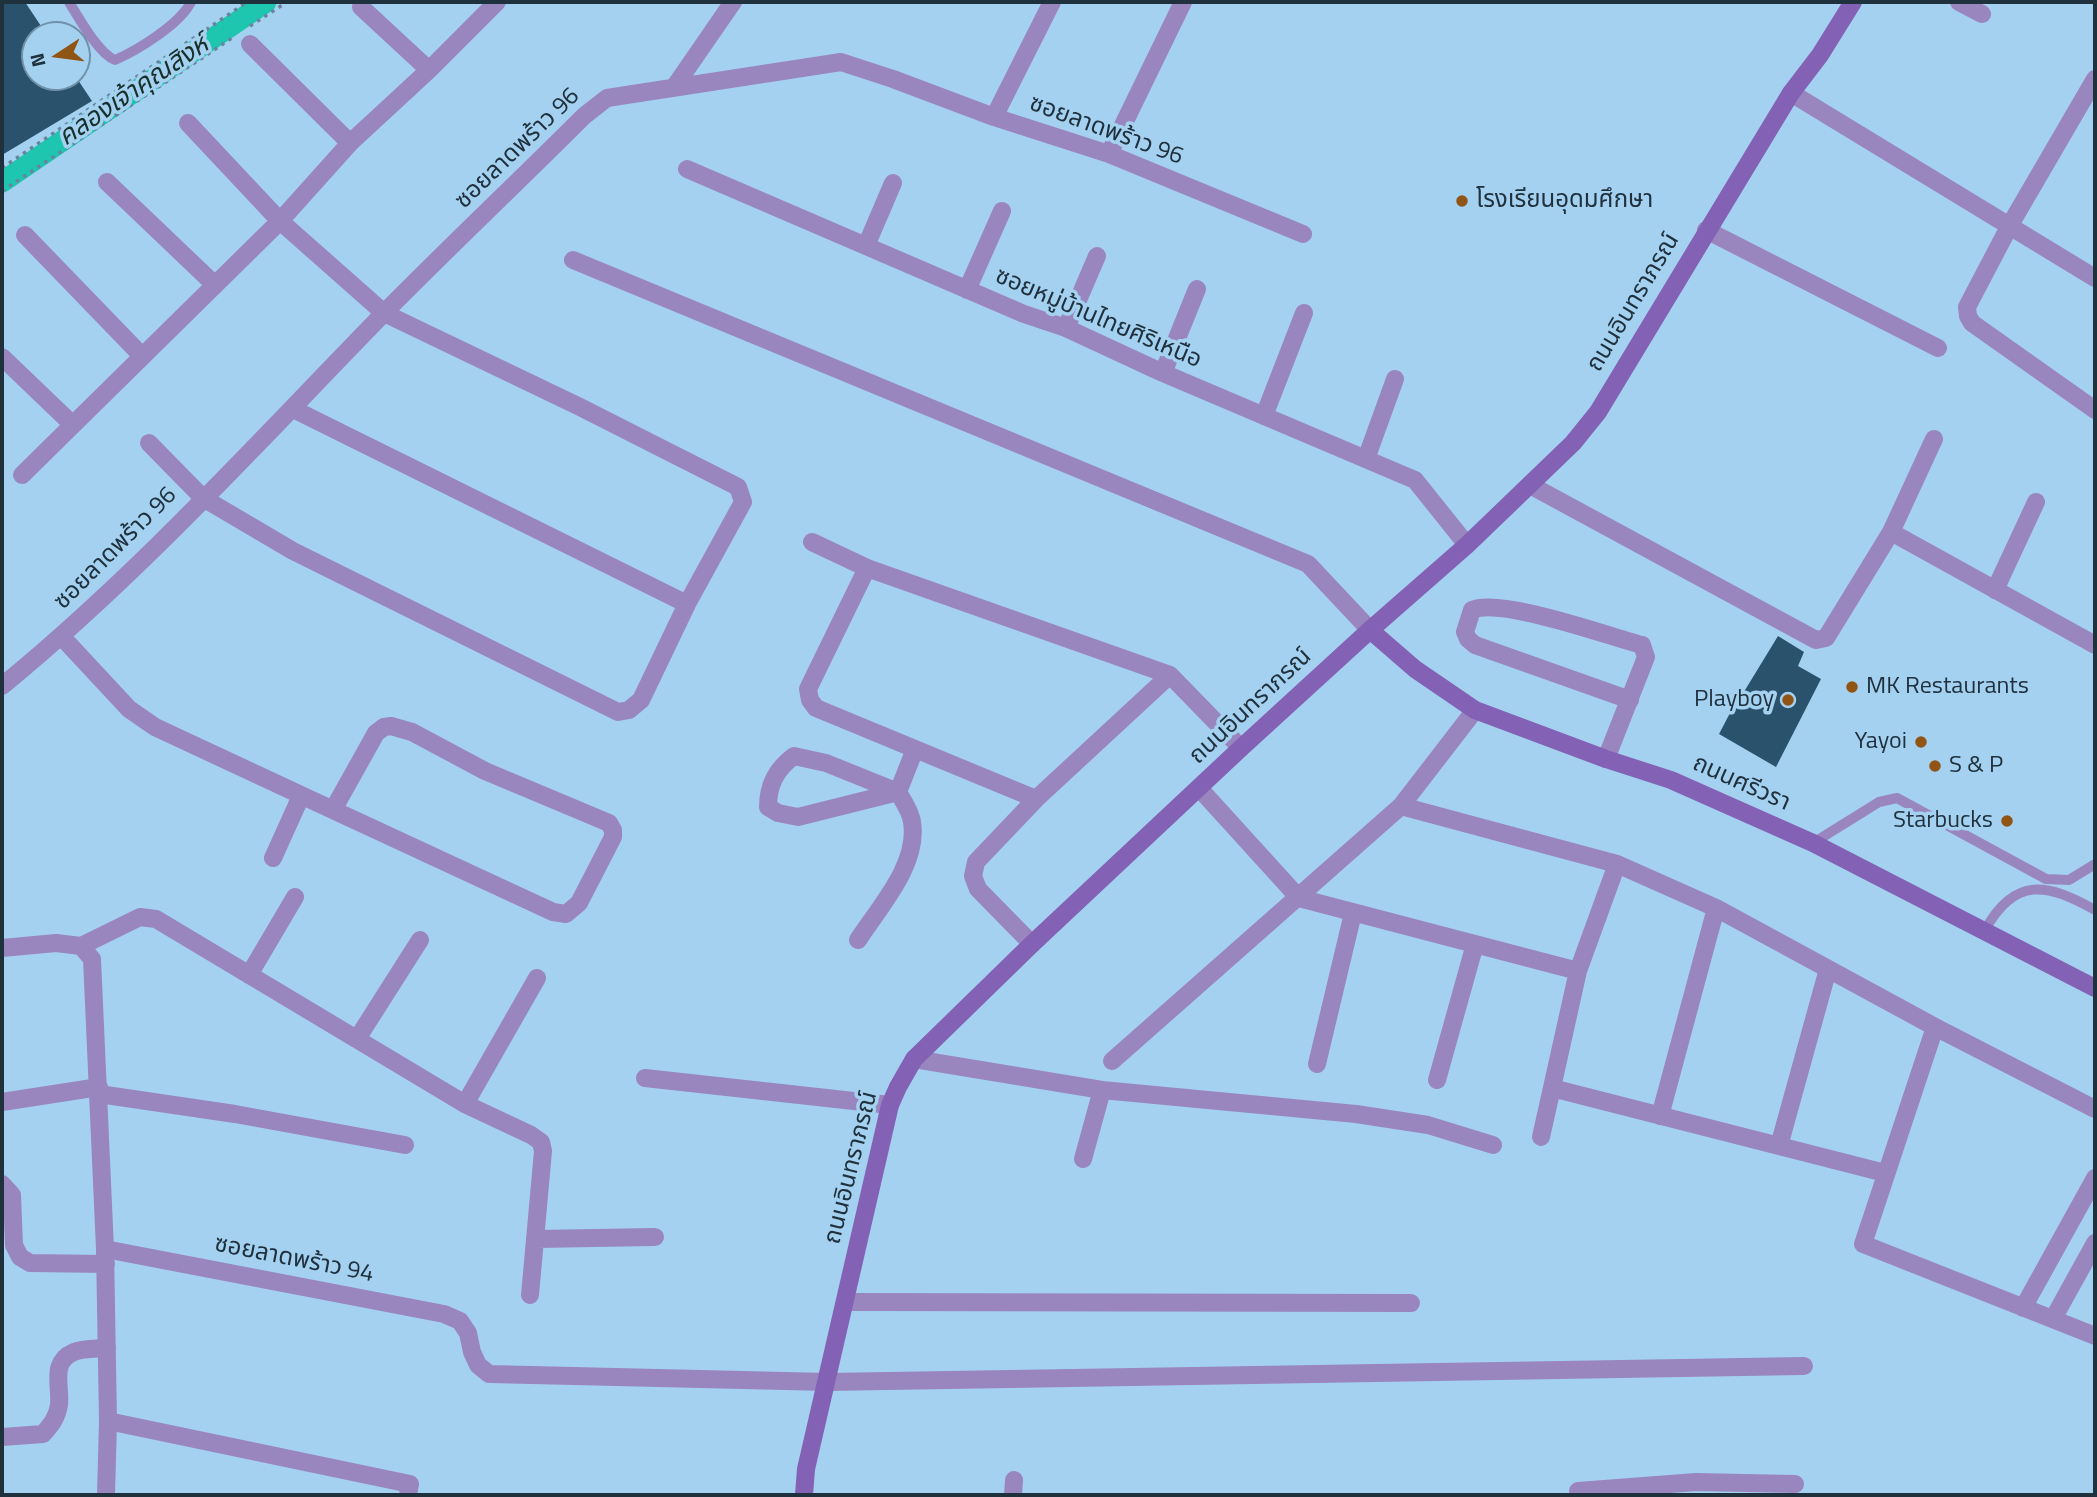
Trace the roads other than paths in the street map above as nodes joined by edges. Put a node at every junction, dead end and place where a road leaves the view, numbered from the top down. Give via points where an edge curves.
1 (69, 2) edge
2 (191, 2) edge
3 (497, 2) edge
4 (733, 2) edge
5 (1052, 2) edge
6 (1183, 2) edge
7 (1853, 2) edge
8 (1959, 2) edge
9 (361, 7) dead end
10 (1982, 14) dead end
11 (247, 37) road end
12 (429, 70) junction
13 (2095, 79) edge
14 (675, 86) junction
15 (1791, 93) junction
16 (995, 117) junction
17 (188, 123) dead end
18 (350, 143) junction
19 (1109, 155) junction
20 (687, 169) dead end
21 (107, 182) dead end
22 (892, 183) dead end
23 (1002, 211) dead end
24 (280, 221) junction
25 (2010, 225) junction
26 (1706, 230) junction
27 (1303, 234) dead end
28 (25, 235) dead end
29 (866, 246) junction
30 (1097, 256) dead end
31 (573, 260) dead end
32 (2095, 278) edge
33 (215, 285) junction
34 (1196, 289) dead end
35 (967, 290) junction
36 (384, 313) junction
37 (1304, 313) dead end
38 (1066, 328) junction
39 (1938, 348) dead end
40 (142, 356) junction
41 (2, 358) edge
42 (1163, 373) junction
43 (1395, 379) dead end
44 (293, 409) junction
45 (2095, 410) edge
46 (1264, 416) junction
47 (73, 425) junction
48 (1934, 439) dead end
49 (149, 443) dead end
50 (1366, 459) junction
51 (22, 475) dead end
52 (1530, 485) junction
53 (203, 498) junction
54 (2036, 502) dead end
55 (1891, 532) junction
56 (812, 542) dead end
57 (1467, 545) junction
58 (867, 568) junction
59 (1995, 590) junction
60 (687, 604) junction
61 (1370, 630) junction
62 (62, 637) junction
63 (2095, 645) edge
64 (1170, 675) junction
65 (2, 686) edge
66 (1630, 700) junction
67 (1475, 710) junction
68 (1241, 748) junction
69 (915, 749) junction
70 (1606, 759) junction
71 (1199, 788) junction
72 (898, 792) junction
73 (301, 796) junction
74 (1036, 800) junction
75 (1401, 806) junction
76 (333, 810) junction
77 (1813, 843) junction
78 (273, 858) dead end
79 (1617, 864) junction
80 (2095, 864) edge
81 (295, 897) dead end
82 (1299, 898) junction
83 (1716, 908) junction
84 (2095, 910) edge
85 (1353, 913) junction
86 (1985, 930) junction
87 (420, 940) dead end
88 (858, 940) dead end
89 (1032, 944) junction
90 (1475, 944) junction
91 (81, 946) junction
92 (2, 948) edge
93 (1828, 969) junction
94 (1578, 971) junction
95 (249, 975) junction
96 (537, 978) dead end
97 (2095, 988) edge
98 (1936, 1027) junction
99 (357, 1039) junction
100 (914, 1059) junction
101 (1112, 1061) dead end
102 (1317, 1064) dead end
103 (645, 1078) dead end
104 (1437, 1080) dead end
105 (1552, 1088) junction
106 (99, 1090) junction
107 (1102, 1090) junction
108 (2, 1101) edge
109 (465, 1104) junction
110 (890, 1105) junction
111 (2095, 1109) edge
112 (1660, 1116) junction
113 (1541, 1137) dead end
114 (405, 1145) dead end
115 (1493, 1145) dead end
116 (1779, 1146) junction
117 (1083, 1158) dead end
118 (1885, 1173) junction
119 (2095, 1178) edge
120 (2, 1184) edge
121 (655, 1237) dead end
122 (535, 1239) junction
123 (2095, 1243) edge
124 (105, 1256) junction
125 (530, 1295) dead end
126 (845, 1302) junction
127 (1411, 1303) dead end
128 (2023, 1308) junction
129 (2053, 1320) junction
130 (2095, 1336) edge
131 (107, 1348) junction
132 (1804, 1366) dead end
133 (827, 1382) junction
134 (108, 1421) junction
135 (2, 1437) edge
136 (1795, 1484) dead end
137 (1695, 1488) edge
138 (1578, 1491) dead end
139 (106, 1495) edge
140 (408, 1495) edge
141 (804, 1495) edge

1 - 2 lane via 102,50 115,60 169,26
3 - 12 street
4 - 14 street
5 - 16 street
6 - 19 street
7 - 15 street, ถนนอินทราภรณ์
8 - 10 street
9 - 12 street
11 - 18 street
12 - 18 street
13 - 25 street
14 - 16 street, ซอยลาดพร้าว 96 via 841,62
14 - 36 street, ซอยลาดพร้าว 96 via 607,98
15 - 25 street
15 - 26 street, ถนนอินทราภรณ์
16 - 19 street, ซอยลาดพร้าว 96
17 - 24 street
18 - 24 street
19 - 27 street, ซอยลาดพร้าว 96
20 - 29 street, ซอยหมู่บ้านไทยศิริเหนือ
21 - 33 street
22 - 29 street
23 - 35 street
24 - 33 street
24 - 36 street
25 - 32 street
25 - 45 street via 1968,307 1968,316
26 - 39 street
26 - 52 street, ถนนอินทราภรณ์ via 1598,412
28 - 40 street
29 - 35 street, ซอยหมู่บ้านไทยศิริเหนือ
30 - 38 street
31 - 61 street via 1308,564
33 - 40 street
34 - 42 street
35 - 38 street, ซอยหมู่บ้านไทยศิริเหนือ
36 - 44 street, ซอยลาดพร้าว 96
36 - 60 street via 738,487 743,502
37 - 46 street
38 - 42 street, ซอยหมู่บ้านไทยศิริเหนือ
40 - 47 street
41 - 47 street
42 - 46 street, ซอยหมู่บ้านไทยศิริเหนือ
43 - 50 street
44 - 53 street, ซอยลาดพร้าว 96
44 - 60 street
46 - 50 street, ซอยหมู่บ้านไทยศิริเหนือ
47 - 51 street
48 - 55 street
49 - 53 street
50 - 57 street, ซอยหมู่บ้านไทยศิริเหนือ via 1415,480
52 - 55 street via 1816,640 1826,638
52 - 57 street, ถนนอินทราภรณ์
53 - 60 street via 293,551 618,712 641,700
53 - 62 street, ซอยลาดพร้าว 96
54 - 59 street
55 - 59 street
56 - 58 street
57 - 61 street, ถนนอินทราภรณ์
58 - 64 street
58 - 69 street via 808,689 810,700 816,708
59 - 63 street
61 - 67 street, ถนนศรีวรา via 1415,669
61 - 68 street, ถนนอินทราภรณ์
62 - 65 street, ซอยลาดพร้าว 96
62 - 73 street via 129,709 155,727
64 - 68 street
64 - 74 street
66 - 66 street via 1646,657 1642,645 1514,610 1487,606 1472,610 1465,632 1475,645
66 - 70 street
67 - 70 street, ถนนศรีวรา
67 - 75 street
68 - 71 street, ถนนอินทราภรณ์
69 - 72 street
69 - 74 street
70 - 77 street, ถนนศรีวรา via 1671,780
71 - 82 street
71 - 89 street, ถนนอินทราภรณ์
72 - 72 street via 798,817 768,807 775,776 794,756 826,763
72 - 88 street via 912,820 907,866
73 - 76 street
73 - 78 street
74 - 89 street via 976,862 974,876 978,889
75 - 79 street
75 - 82 street
76 - 76 street via 552,912 566,914 579,903 613,836 609,823 391,726 376,733
77 - 80 lane via 1879,803 1897,798 2046,879 2069,880
77 - 86 street, ถนนศรีวรา
79 - 83 street
79 - 94 street
81 - 95 street
82 - 85 street
82 - 101 street
83 - 93 street
83 - 112 street
84 - 86 lane via 2072,897 2026,890 1996,909
85 - 90 street
85 - 102 street
86 - 97 street, ถนนศรีวรา
87 - 99 street
89 - 100 street, ถนนอินทราภรณ์
90 - 94 street
90 - 104 street
91 - 92 street via 56,943
91 - 95 street via 149,917
91 - 106 street via 92,959
93 - 98 street
93 - 116 street
94 - 105 street
95 - 99 street
96 - 109 street
98 - 111 street
98 - 118 street
99 - 109 street
100 - 107 street
100 - 110 street, ถนนอินทราภรณ์
103 - 110 street
105 - 112 street
105 - 113 street
106 - 108 street
106 - 114 street
106 - 124 street
107 - 115 street via 1356,1114 1428,1125
107 - 117 street
109 - 122 street via 541,1142 544,1151
110 - 126 street, ถนนอินทราภรณ์
112 - 116 street
116 - 118 street
118 - 128 street via 1863,1244
119 - 128 street
120 - 124 street, ซอยลาดพร้าว 94 via 12,1195 14,1245 20,1257 30,1263
121 - 122 street
122 - 125 street
123 - 129 street
124 - 131 street
124 - 133 street, ซอยลาดพร้าว 94 via 444,1314 460,1321 478,1365 489,1374
126 - 127 street
126 - 133 street, ถนนอินทราภรณ์
128 - 129 street
129 - 130 street
131 - 134 street
131 - 135 street via 76,1351 64,1358 58,1371 59,1405 43,1434
132 - 133 street, ซอยลาดพร้าว 94
133 - 141 street, ถนนอินทราภรณ์
134 - 139 street
134 - 140 street via 410,1484
136 - 137 street
137 - 138 street

